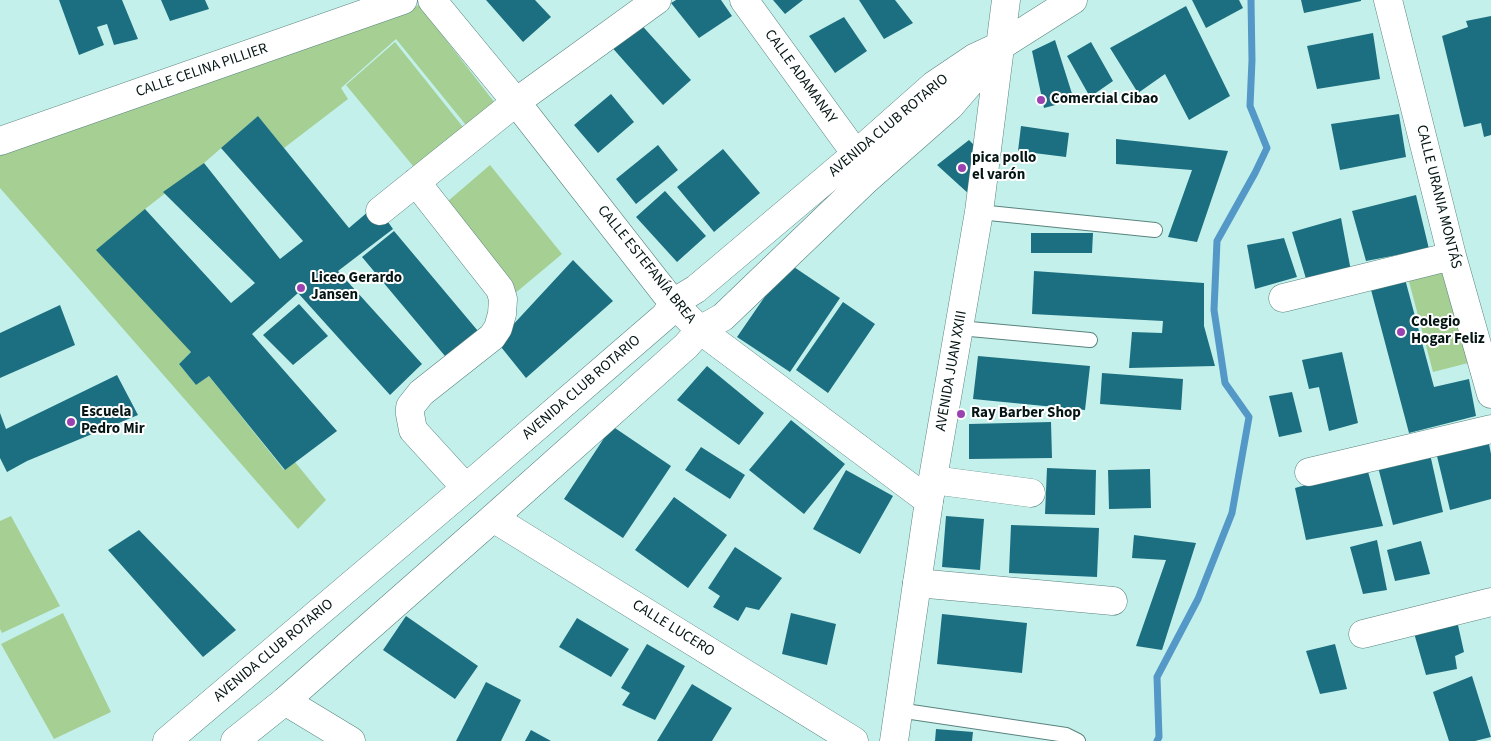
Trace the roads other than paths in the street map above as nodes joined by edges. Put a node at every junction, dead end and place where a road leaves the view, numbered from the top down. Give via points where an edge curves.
1 (403, 0) edge
2 (432, 0) edge
3 (657, 0) edge
4 (744, 0) edge
5 (1006, 0) edge
6 (1073, 0) edge
7 (1388, 0) edge
8 (1002, 45) junction
9 (516, 102) junction
10 (0, 141) edge
11 (856, 154) junction
12 (416, 182) junction
13 (380, 211) dead end
14 (978, 212) junction
15 (1155, 230) dead end
16 (1452, 256) junction
17 (1283, 298) dead end
18 (673, 303) junction
19 (960, 328) junction
20 (700, 330) junction
21 (1090, 340) dead end
22 (1491, 394) edge
23 (1491, 429) edge
24 (1310, 472) dead end
25 (466, 488) junction
26 (931, 491) junction
27 (1031, 493) dead end
28 (493, 518) junction
29 (917, 583) junction
30 (1113, 601) dead end
31 (1491, 602) edge
32 (1363, 634) dead end
33 (285, 701) junction
34 (898, 710) junction
35 (167, 741) edge
36 (235, 741) edge
37 (351, 741) edge
38 (854, 741) edge
39 (894, 741) edge
40 (1078, 741) edge

1 - 10 street, CALLE CELINA PILLIER
2 - 9 street, CALLE ESTEFANÍA BREA
3 - 9 street
4 - 11 street, CALLE ADAMANAY
5 - 8 street, AVENIDA JUAN XXIII
6 - 8 street, AVENIDA CLUB ROTARIO
7 - 16 street, CALLE URANIA MONTÁS
8 - 11 street, AVENIDA CLUB ROTARIO via 974,58 934,85
8 - 14 street, AVENIDA JUAN XXIII
8 - 20 street, AVENIDA CLUB ROTARIO via 950,106 867,179 724,317
9 - 12 street
9 - 18 street, CALLE ESTEFANÍA BREA
11 - 18 street, AVENIDA CLUB ROTARIO via 696,290
12 - 13 street
12 - 25 street via 500,289 503,299 498,328 492,337 421,393 410,407 413,430
14 - 15 lane
14 - 19 street, AVENIDA JUAN XXIII
16 - 17 street
16 - 22 street, CALLE URANIA MONTÁS
18 - 20 street, CALLE ESTEFANÍA BREA
18 - 25 street, AVENIDA CLUB ROTARIO via 665,316
19 - 21 lane
19 - 26 street, AVENIDA JUAN XXIII
20 - 26 street, CALLE ESTEFANÍA BREA
20 - 28 street, AVENIDA CLUB ROTARIO
23 - 24 street
25 - 35 street, AVENIDA CLUB ROTARIO
26 - 27 street
26 - 29 street, AVENIDA JUAN XXIII
28 - 33 street, AVENIDA CLUB ROTARIO
28 - 38 street, CALLE LUCERO
29 - 30 street
29 - 34 street, AVENIDA JUAN XXIII
31 - 32 street
33 - 36 street, AVENIDA CLUB ROTARIO
33 - 37 street
34 - 39 street, AVENIDA JUAN XXIII
34 - 40 lane via 1066,735

